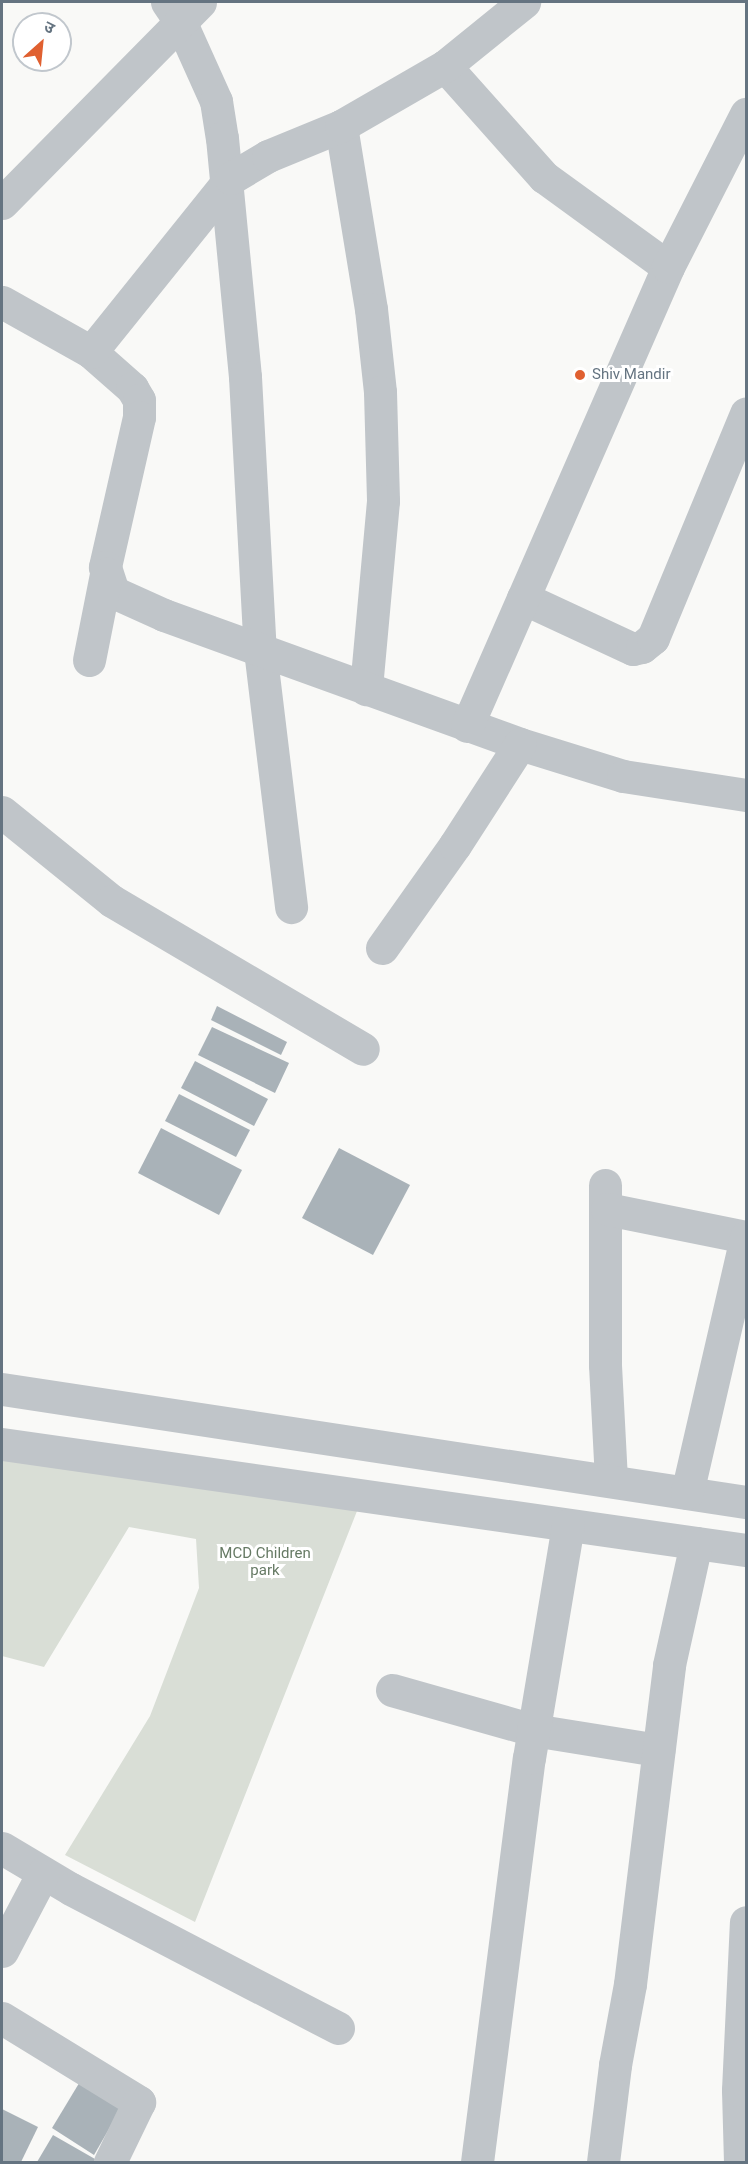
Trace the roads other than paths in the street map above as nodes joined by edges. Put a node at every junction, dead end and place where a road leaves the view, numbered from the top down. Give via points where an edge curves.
1 (524, 2) edge
2 (183, 8) edge
3 (444, 66) junction
4 (747, 114) edge
5 (341, 126) junction
6 (225, 184) junction
7 (2, 203) edge
8 (668, 267) junction
9 (2, 302) edge
10 (91, 352) junction
11 (747, 413) edge
12 (106, 574) junction
13 (524, 598) junction
14 (260, 650) junction
15 (89, 660) dead end
16 (366, 689) junction
17 (467, 726) junction
18 (520, 744) junction
19 (747, 795) edge
20 (2, 812) edge
21 (291, 907) dead end
22 (382, 948) dead end
23 (363, 1049) dead end
24 (746, 1237) edge
25 (2, 1389) edge
26 (2, 1444) edge
27 (611, 1481) junction
28 (687, 1493) junction
29 (747, 1502) edge
30 (568, 1525) junction
31 (696, 1543) junction
32 (747, 1550) edge
33 (392, 1690) dead end
34 (533, 1730) junction
35 (658, 1750) junction
36 (2, 1848) edge
37 (43, 1873) junction
38 (747, 1922) edge
39 (2, 1951) edge
40 (2, 2018) edge
41 (338, 2028) dead end
42 (110, 2163) edge
43 (477, 2163) edge
44 (603, 2163) edge
45 (740, 2163) edge

1 - 3 street
2 - 6 street via 216,101
2 - 7 street
3 - 5 street
3 - 8 street via 544,177
4 - 8 street
5 - 6 street via 246,166
5 - 16 street via 371,309 380,392 383,501
6 - 10 street
6 - 14 street via 245,377
8 - 13 street
9 - 10 street
10 - 12 street via 132,388 140,409
11 - 13 street via 653,638 633,650
12 - 14 street via 113,592
12 - 15 street
13 - 17 street
14 - 16 street
14 - 21 street
16 - 17 street
17 - 18 street
18 - 19 street via 623,776
18 - 22 street
20 - 23 street via 112,901
24 - 27 street via 606,1197 605,1365
24 - 28 street
25 - 27 street
26 - 30 street
27 - 28 street
28 - 29 street
30 - 31 street
30 - 34 street
31 - 32 street
31 - 35 street via 669,1665
33 - 34 street
34 - 35 street
34 - 43 street
35 - 44 street via 630,1984
36 - 37 street
37 - 39 street
37 - 41 street
38 - 45 street via 738,2090
40 - 42 street via 139,2102

